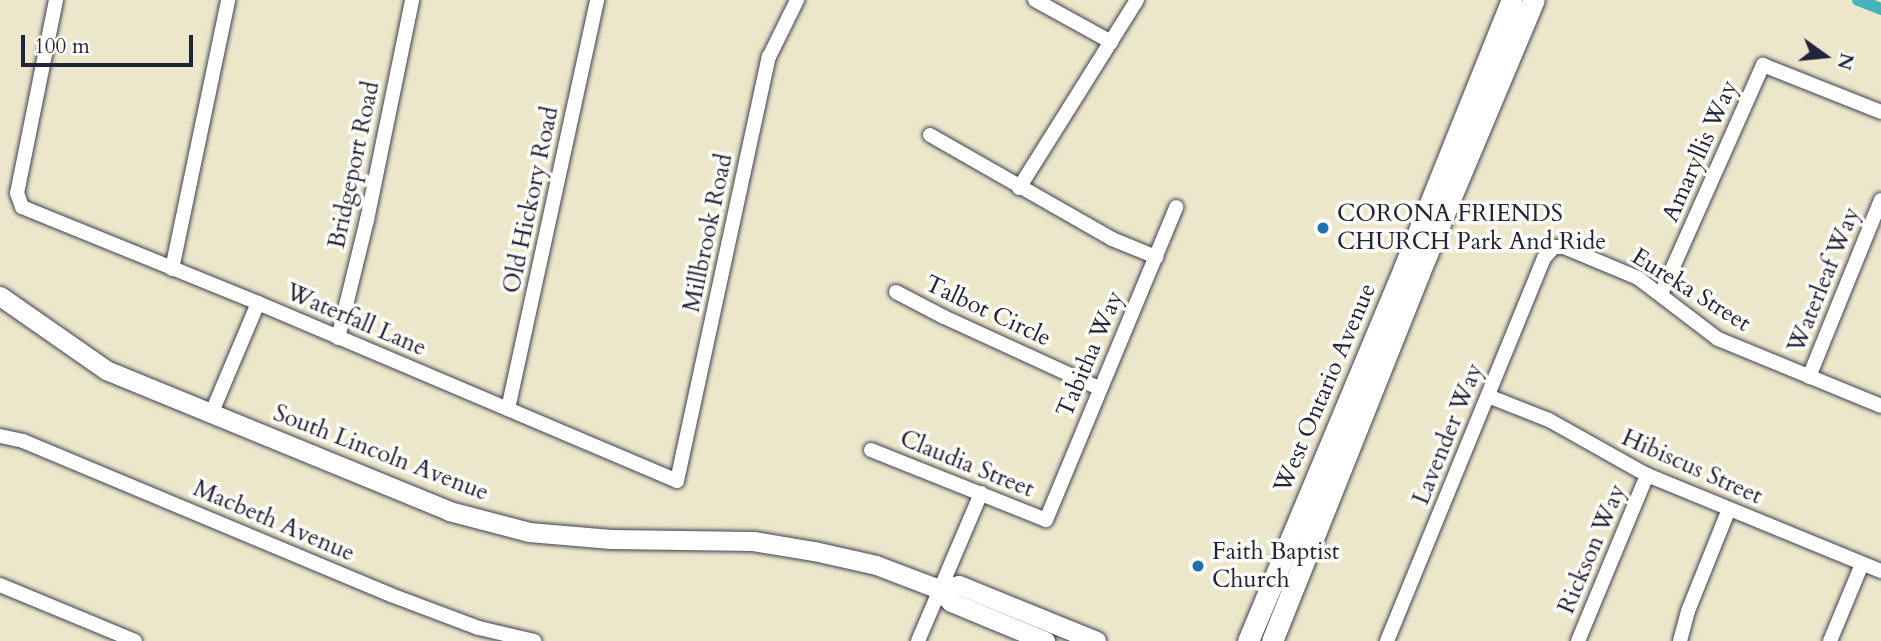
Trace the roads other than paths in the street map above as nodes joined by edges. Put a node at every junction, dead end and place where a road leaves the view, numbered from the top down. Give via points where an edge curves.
1 (56, 0) edge
2 (228, 0) edge
3 (412, 0) edge
4 (597, 0) edge
5 (797, 0) edge
6 (1034, 0) edge
7 (1137, 0) edge
8 (1512, 0) edge
9 (1534, 0) edge
10 (1111, 42) junction
11 (1881, 112) edge
12 (930, 135) dead end
13 (1019, 188) junction
14 (1881, 200) edge
15 (1176, 207) dead end
16 (1554, 247) joint
17 (1156, 257) junction
18 (172, 269) junction
19 (896, 292) dead end
20 (1661, 294) junction
21 (0, 296) edge
22 (258, 303) junction
23 (338, 338) junction
24 (1809, 377) junction
25 (1099, 388) junction
26 (1488, 396) junction
27 (1881, 406) edge
28 (509, 409) junction
29 (212, 412) junction
30 (0, 436) edge
31 (871, 450) dead end
32 (1647, 475) junction
33 (677, 481) joint
34 (981, 493) junction
35 (1729, 509) junction
36 (1046, 520) joint
37 (1862, 564) junction
38 (1881, 571) edge
39 (0, 586) edge
40 (939, 589) junction
41 (135, 641) edge
42 (534, 641) edge
43 (918, 641) edge
44 (1045, 641) edge
45 (1096, 641) edge
46 (1248, 641) edge
47 (1272, 641) edge
48 (1387, 641) edge
49 (1578, 641) edge
50 (1680, 641) edge
51 (1830, 641) edge

1 - 18 street, Waterfall Lane via 17,193 22,207
2 - 18 street
3 - 23 street, Bridgeport Road
4 - 28 street, Old Hickory Road
5 - 33 street, Millbrook Road via 769,57
6 - 10 street
7 - 10 street
8 - 46 main road, West Ontario Avenue
9 - 47 main road, West Ontario Avenue
10 - 13 street
11 - 20 street, Amaryllis Way via 1763,65
12 - 13 street
13 - 17 street via 1112,239
14 - 24 street, Waterleaf Way
15 - 17 street, Tabitha Way
16 - 20 street, Eureka Street via 1639,278
16 - 26 street, Lavender Way via 1544,258
17 - 25 street, Tabitha Way
18 - 22 street, Waterfall Lane
19 - 25 street, Talbot Circle
20 - 24 street, Eureka Street via 1718,339
21 - 29 main road, South Lincoln Avenue via 106,370
22 - 23 street, Waterfall Lane
22 - 29 street
23 - 28 street, Waterfall Lane
24 - 27 street, Eureka Street
25 - 36 street, Tabitha Way
26 - 32 street, Hibiscus Street via 1549,420
26 - 48 street, Lavender Way
28 - 33 street, Waterfall Lane
29 - 40 main road, South Lincoln Avenue via 449,511 529,532 611,539 753,541 876,565
30 - 42 street, Macbeth Avenue via 23,441 391,595 479,628
31 - 34 street, Claudia Street
32 - 35 street, Hibiscus Street
32 - 49 street, Rickson Way
34 - 36 street, Claudia Street
34 - 40 street
35 - 37 street, Hibiscus Street
35 - 50 street
37 - 38 street, Hibiscus Street
37 - 51 street
39 - 41 street
40 - 43 street
40 - 44 main road, South Lincoln Avenue via 951,602
40 - 45 main road, South Lincoln Avenue via 959,585

